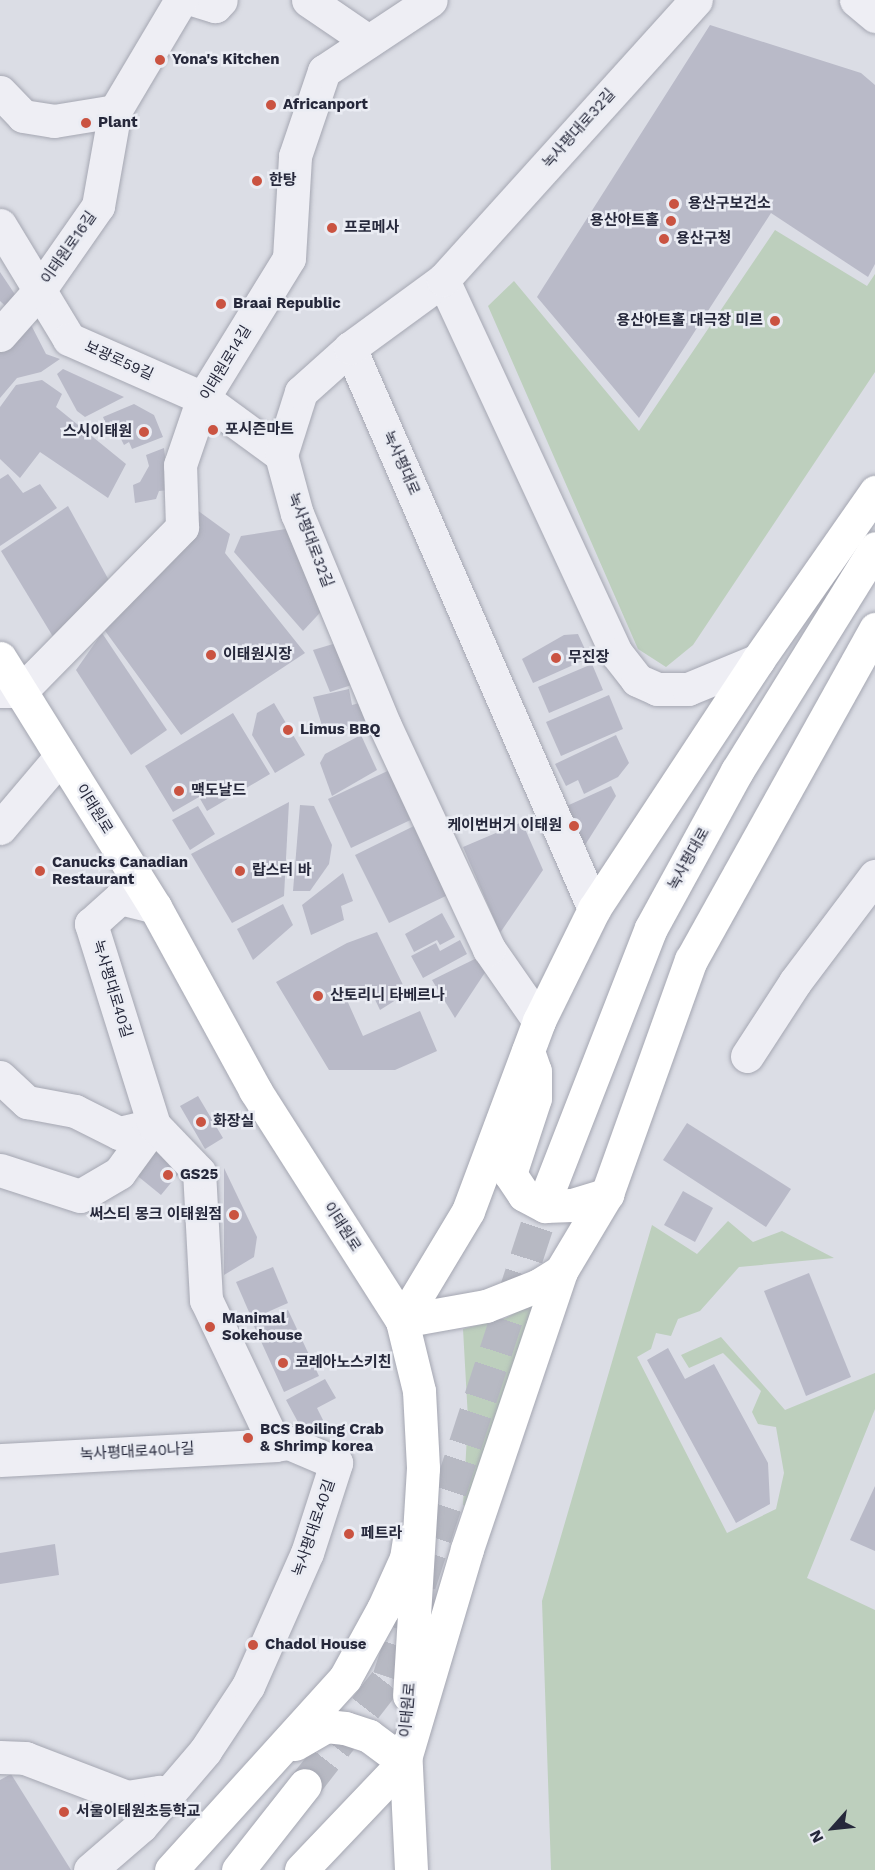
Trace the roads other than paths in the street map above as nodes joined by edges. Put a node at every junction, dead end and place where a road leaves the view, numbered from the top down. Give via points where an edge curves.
1 (221, 0) edge
2 (308, 0) edge
3 (432, 0) edge
4 (696, 0) edge
5 (856, 0) edge
6 (183, 1) edge
7 (875, 16) edge
8 (368, 41) junction
9 (0, 92) edge
10 (115, 111) junction
11 (0, 225) edge
12 (443, 280) junction
13 (38, 292) junction
14 (0, 335) edge
15 (350, 348) junction
16 (203, 398) junction
17 (282, 455) junction
18 (875, 492) edge
19 (875, 548) edge
20 (875, 629) edge
21 (0, 658) edge
22 (758, 660) junction
23 (11, 691) edge
24 (61, 756) junction
25 (0, 828) edge
26 (875, 876) edge
27 (155, 907) junction
28 (594, 909) junction
29 (533, 1035) junction
30 (747, 1056) dead end
31 (0, 1077) edge
32 (154, 1125) junction
33 (0, 1170) edge
34 (548, 1192) tunnel mouth
35 (607, 1194) junction
36 (561, 1271) junction
37 (402, 1321) junction
38 (275, 1445) junction
39 (0, 1460) edge
40 (423, 1468) junction
41 (280, 1752) junction
42 (0, 1757) edge
43 (404, 1762) junction
44 (305, 1785) tunnel mouth
45 (164, 1798) junction
46 (90, 1870) edge
47 (171, 1870) edge
48 (238, 1870) edge
49 (301, 1870) edge
50 (411, 1870) edge

1 - 6 street, 이태원로16길 via 215,6
2 - 8 street
3 - 8 street, 이태원로14길
4 - 12 street, 녹사평대로32길
5 - 7 street
6 - 10 street, 이태원로16길
8 - 16 street, 이태원로14길 via 324,71 295,156 289,258
9 - 10 street via 23,116 33,118 54,121
10 - 13 street, 이태원로16길 via 98,206
11 - 13 street, 보광로59길
12 - 15 street, 녹사평대로32길
12 - 22 street via 617,654 637,680 657,689 688,689
13 - 14 street, 이태원로16길
13 - 16 street, 보광로59길 via 69,339
15 - 17 street, 녹사평대로32길 via 301,392
15 - 28 street, 녹사평대로
16 - 17 street, 보광로59길
16 - 23 street, 이태원로14길 via 180,465 182,526
17 - 29 street, 녹사평대로32길 via 297,514 385,726
18 - 22 main road
19 - 34 main road, 녹사평대로 via 737,771 651,928
20 - 35 main road via 691,960
21 - 23 main road, 이태원로
22 - 28 main road
23 - 24 main road, 이태원로
24 - 25 street
24 - 27 main road, 이태원로
26 - 30 street via 795,982
27 - 32 street, 녹사평대로40길 via 120,898 91,924
27 - 37 main road, 이태원로 via 255,1090
28 - 29 main road
29 - 35 main road via 535,1098 510,1174 524,1195 545,1206 572,1205
29 - 37 main road via 468,1211
31 - 32 street via 27,1102 75,1111 119,1133
32 - 33 street via 119,1173 80,1196
32 - 38 street, 녹사평대로40길 via 199,1172 206,1300
35 - 36 main road
36 - 37 main road via 539,1285 486,1306
36 - 43 main road via 467,1549
37 - 40 main road, 이태원로 via 419,1391
38 - 39 street, 녹사평대로40나길
38 - 45 street, 녹사평대로40길 via 289,1443 336,1463 307,1553 248,1686 205,1751
40 - 41 main road via 406,1558 383,1609 345,1678
40 - 43 main road, 이태원로
41 - 43 main road via 326,1726 369,1736
41 - 47 main road
42 - 45 street via 25,1758 127,1797 160,1792
43 - 49 main road
43 - 50 main road, 이태원로
44 - 48 main road
45 - 46 street, 녹사평대로40길 via 141,1826

